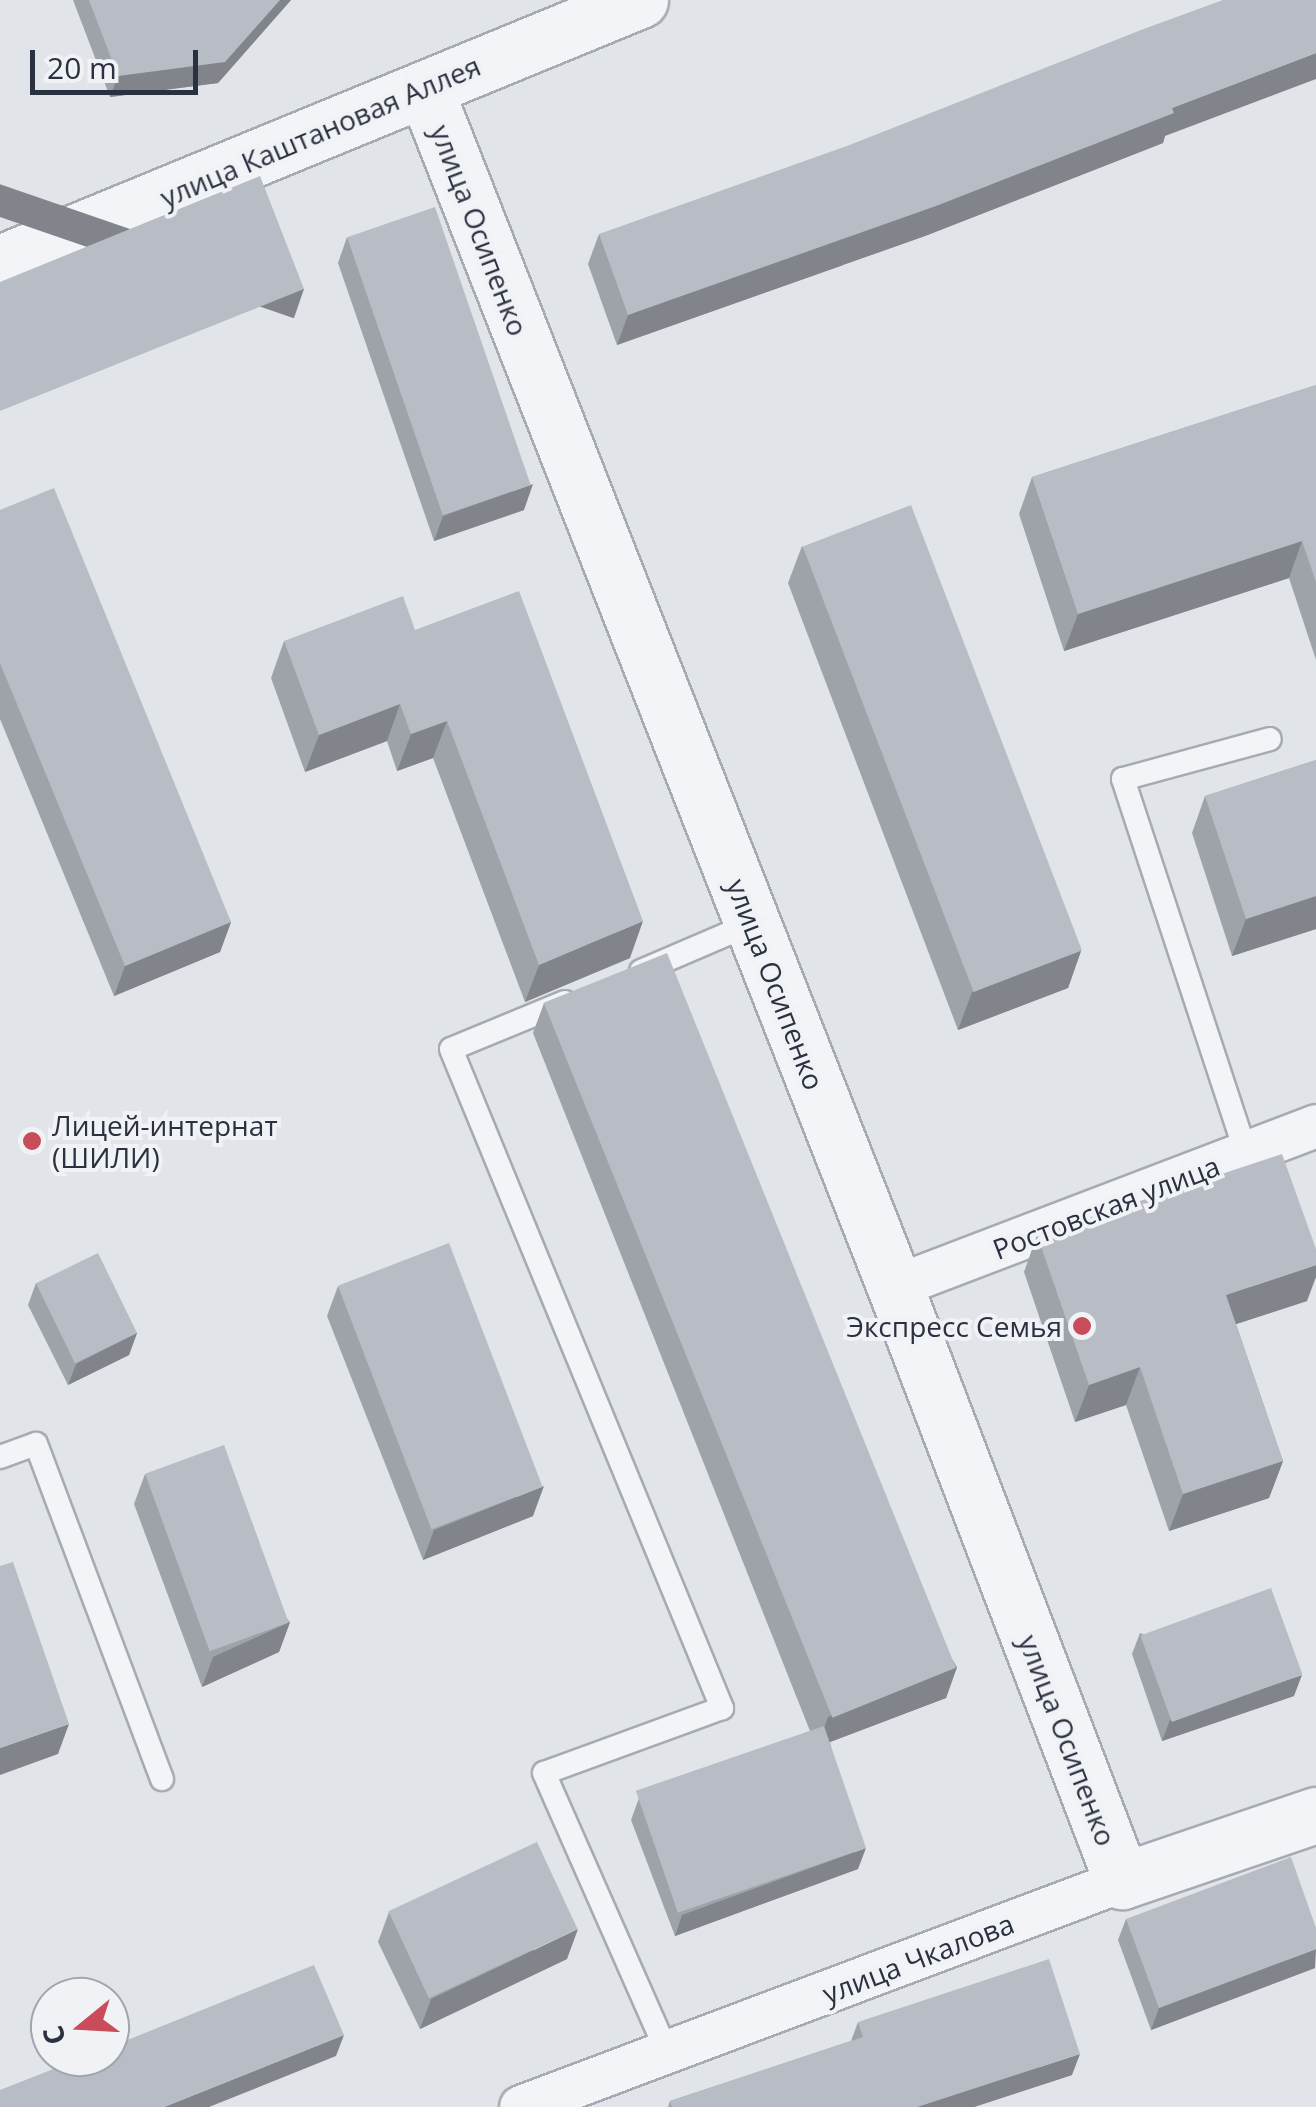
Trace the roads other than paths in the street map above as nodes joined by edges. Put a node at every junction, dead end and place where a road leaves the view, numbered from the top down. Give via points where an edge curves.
1 (640, 0) edge
2 (425, 89) junction
3 (0, 263) edge
4 (1270, 738) dead end
5 (752, 924) junction
6 (615, 981) edge
7 (579, 996) edge
8 (1316, 1126) edge
9 (1246, 1153) junction
10 (895, 1288) junction
11 (0, 1457) edge
12 (162, 1779) dead end
13 (1316, 1815) edge
14 (1122, 1881) junction
15 (667, 2052) junction
16 (521, 2107) edge

1 - 2 street, улица Каштановая Аллея
2 - 3 street, улица Каштановая Аллея
2 - 5 street, улица Осипенко
4 - 9 lane via 1124,779
5 - 6 lane
5 - 10 street, улица Осипенко
7 - 15 lane via 451,1049 722,1708 544,1773
8 - 9 street, Ростовская улица
9 - 10 street, Ростовская улица
10 - 14 street, улица Осипенко
11 - 12 lane via 36,1444
13 - 14 street, улица Чкалова
14 - 15 street, улица Чкалова
15 - 16 street, улица Чкалова

